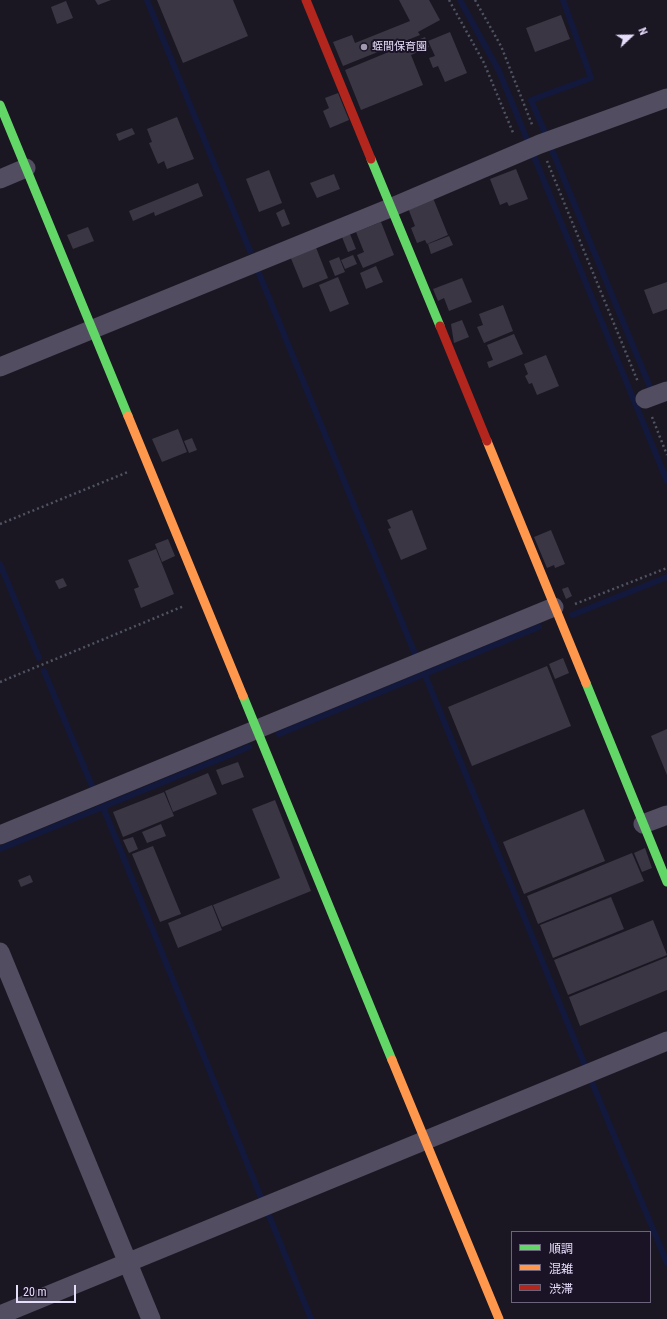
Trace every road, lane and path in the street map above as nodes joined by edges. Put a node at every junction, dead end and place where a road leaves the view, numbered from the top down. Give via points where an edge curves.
1 (306, 0) edge
2 (449, 0) edge
3 (475, 0) edge
4 (667, 98) edge
5 (0, 105) edge
6 (538, 145) junction
7 (518, 153) junction
8 (26, 168) junction
9 (0, 179) edge
10 (390, 208) junction
11 (92, 330) junction
12 (0, 367) edge
13 (667, 391) edge
14 (645, 399) junction
15 (667, 455) edge
16 (147, 464) junction
17 (0, 524) edge
18 (667, 568) edge
19 (203, 599) junction
20 (555, 609) junction
21 (0, 682) edge
22 (257, 730) junction
23 (667, 815) edge
24 (643, 824) junction
25 (0, 835) edge
26 (667, 882) edge
27 (0, 952) edge
28 (667, 1041) edge
29 (425, 1140) junction
30 (128, 1263) junction
31 (0, 1315) edge
32 (151, 1319) edge
33 (499, 1319) edge

1 - 10 street
2 - 7 path via 484,63 516,139
3 - 6 path via 501,46
4 - 6 street
5 - 8 street
6 - 7 street
6 - 14 path
7 - 10 street
8 - 9 street
8 - 11 street
10 - 11 street
10 - 20 street
11 - 12 street
11 - 16 street
13 - 14 street
14 - 15 path
16 - 17 path
16 - 19 street
18 - 20 path
19 - 21 path
19 - 22 street
20 - 22 street
20 - 24 street
22 - 25 street
22 - 29 street
23 - 24 street
24 - 26 street
27 - 30 street
28 - 29 street
29 - 30 street
29 - 33 street
30 - 31 street
30 - 32 street

